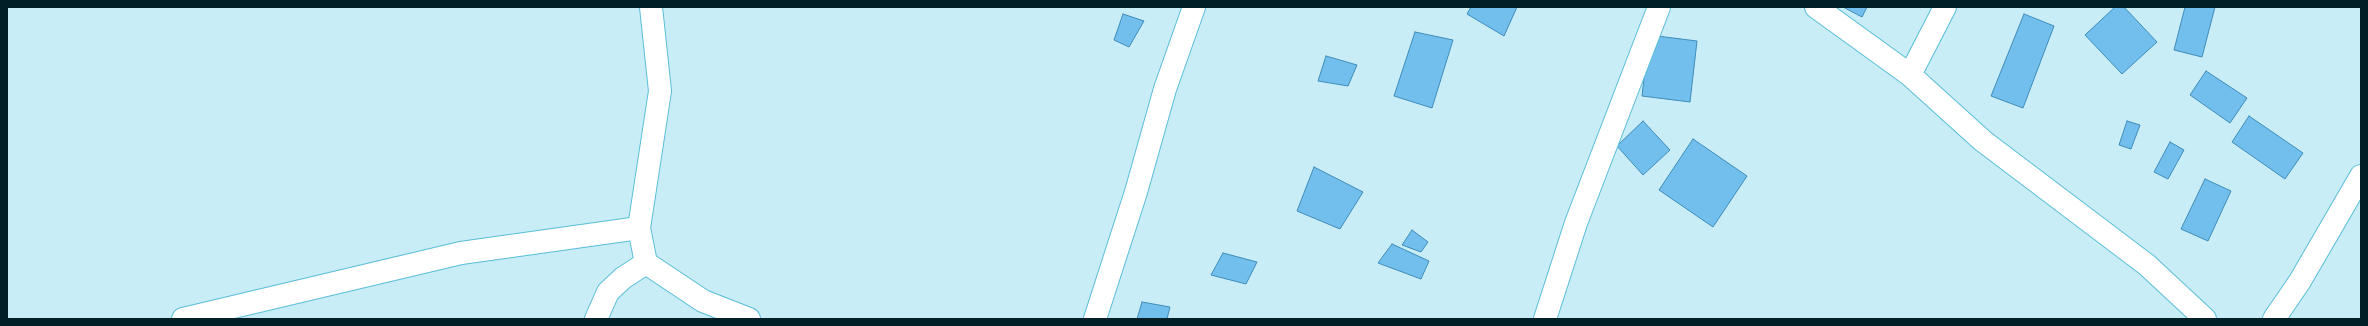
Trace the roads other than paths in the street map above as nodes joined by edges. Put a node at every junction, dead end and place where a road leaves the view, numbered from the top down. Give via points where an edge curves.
1 (651, 7) edge
2 (1194, 7) edge
3 (1659, 7) edge
4 (1816, 7) edge
5 (1946, 7) edge
6 (1910, 75) junction
7 (2361, 176) edge
8 (639, 228) junction
9 (646, 263) junction
10 (183, 319) edge
11 (596, 319) edge
12 (749, 319) edge
13 (1095, 319) edge
14 (1545, 319) edge
15 (2205, 319) edge
16 (2274, 319) edge

1 - 8 street via 660,91
2 - 13 street via 1165,89 1136,192
3 - 14 street via 1576,223
4 - 6 street
5 - 6 street
6 - 15 street via 1983,141 2148,266
7 - 16 street via 2300,281
8 - 9 street
8 - 10 street via 460,253
9 - 11 street via 623,278 608,292
9 - 12 street via 703,301

